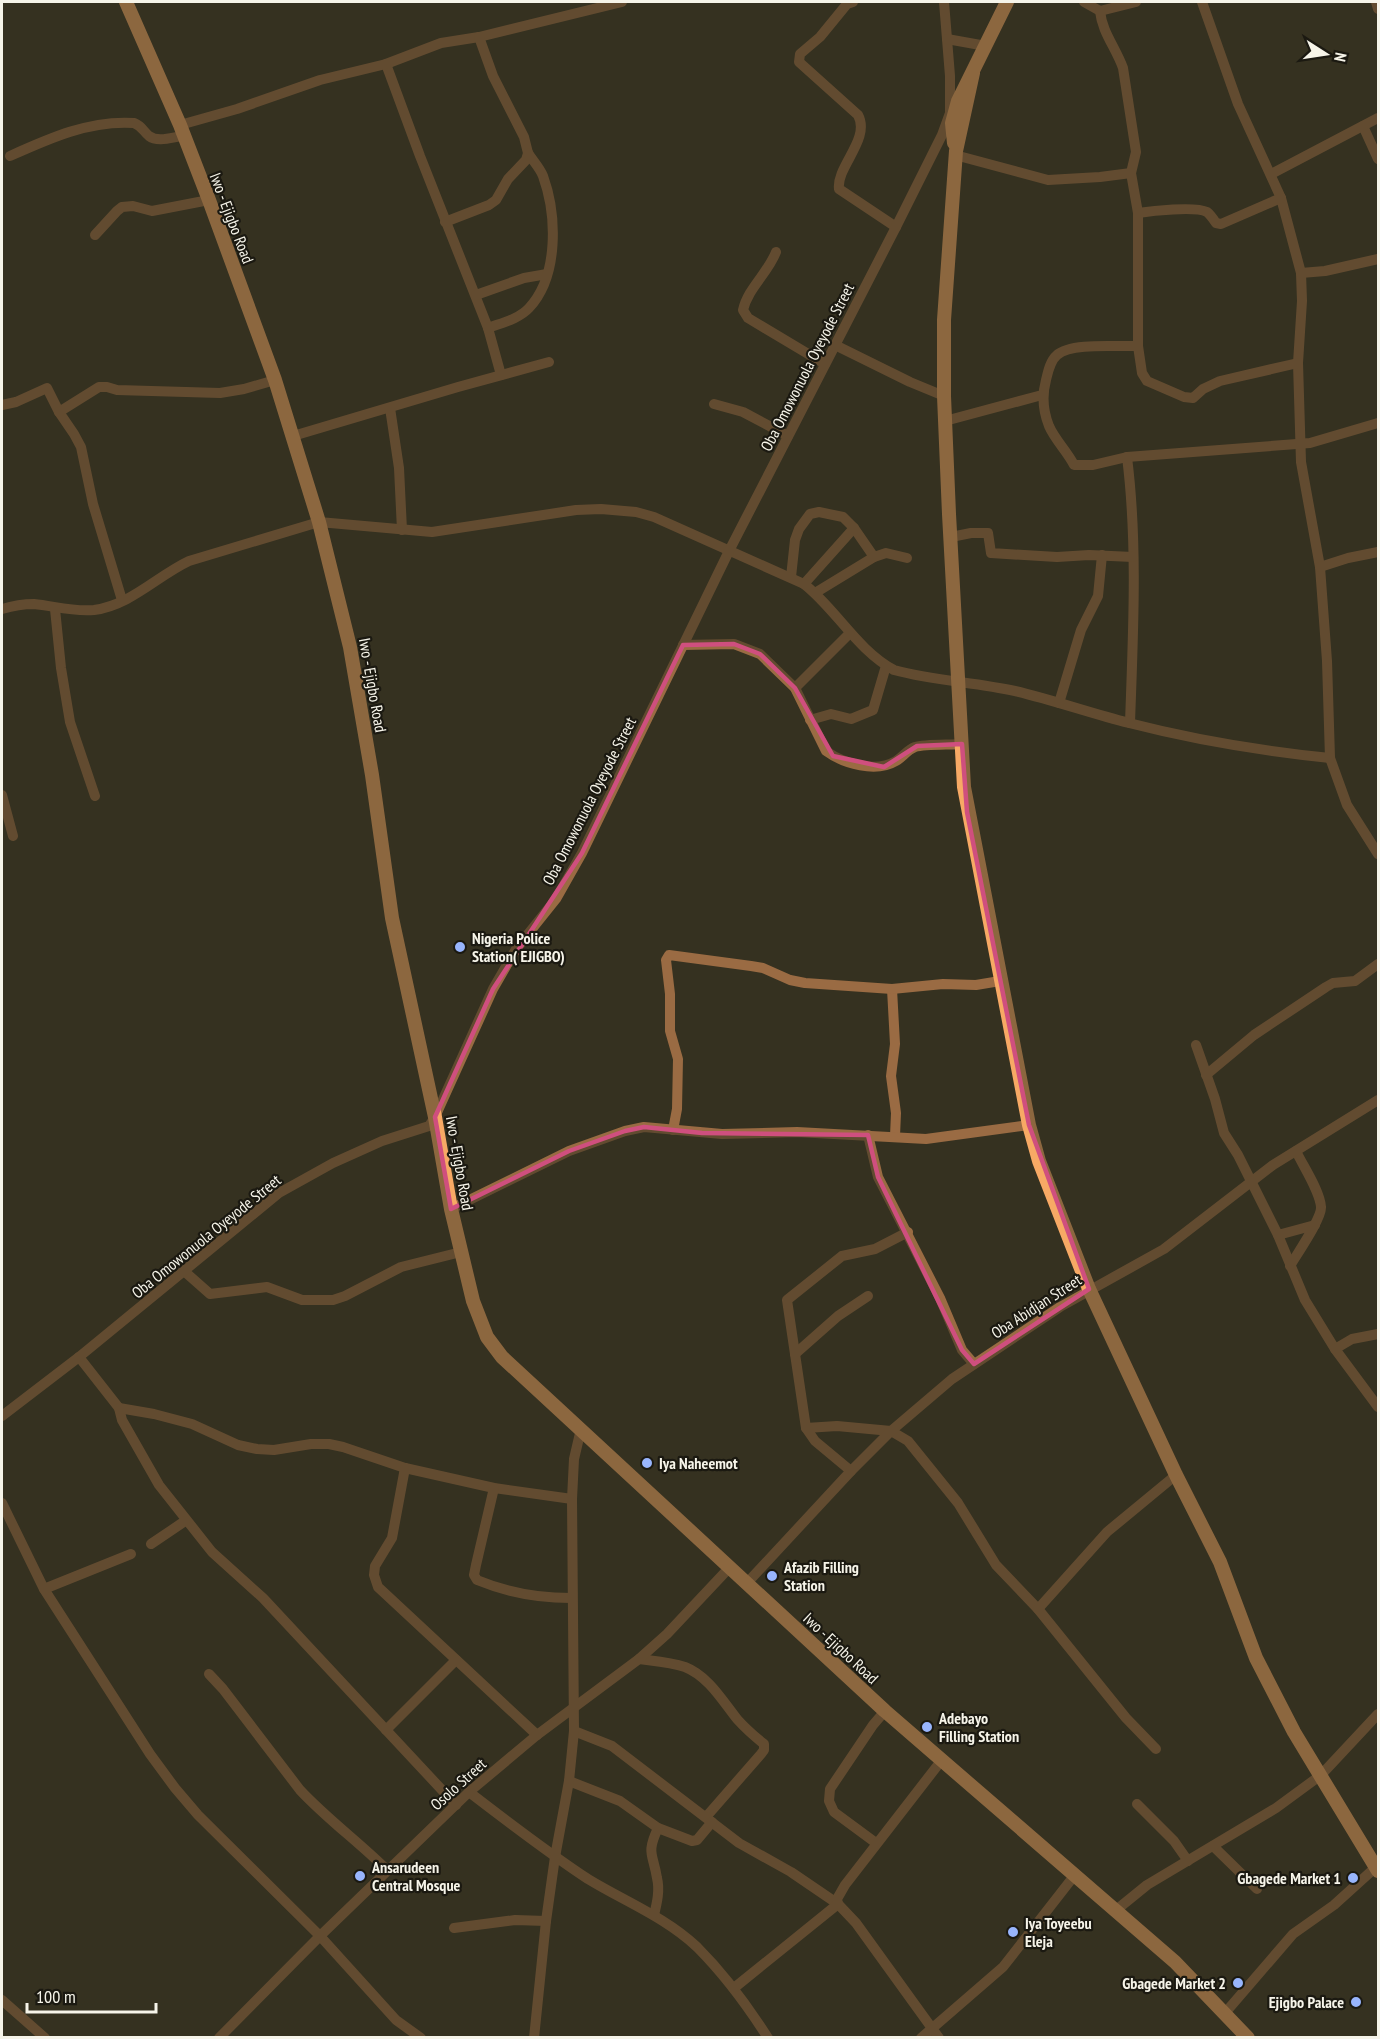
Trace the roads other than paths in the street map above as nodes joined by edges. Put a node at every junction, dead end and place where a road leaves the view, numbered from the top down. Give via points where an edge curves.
1 (126, 2) edge
2 (622, 2) edge
3 (853, 2) edge
4 (944, 2) edge
5 (1008, 2) edge
6 (1084, 2) edge
7 (1136, 2) edge
8 (1204, 2) edge
9 (1376, 2) edge
10 (591, 5) edge
11 (1378, 9) edge
12 (1100, 11) junction
13 (479, 38) junction
14 (947, 39) junction
15 (986, 46) junction
16 (386, 64) junction
17 (974, 73) junction
18 (952, 113) junction
19 (1378, 118) edge
20 (1363, 126) junction
21 (182, 130) junction
22 (528, 153) junction
23 (956, 153) junction
24 (10, 156) dead end
25 (1378, 159) edge
26 (1131, 172) junction
27 (1271, 174) junction
28 (1281, 198) junction
29 (209, 200) junction
30 (1138, 213) junction
31 (445, 222) junction
32 (896, 227) junction
33 (95, 235) dead end
34 (776, 252) dead end
35 (1378, 259) edge
36 (1301, 273) junction
37 (547, 274) junction
38 (476, 295) junction
39 (488, 328) junction
40 (835, 345) junction
41 (1138, 346) junction
42 (549, 362) dead end
43 (1299, 363) junction
44 (825, 364) junction
45 (501, 375) junction
46 (275, 380) junction
47 (1042, 395) junction
48 (944, 396) junction
49 (714, 404) dead end
50 (2, 405) edge
51 (390, 408) junction
52 (59, 412) junction
53 (945, 421) junction
54 (1378, 423) edge
55 (293, 436) junction
56 (788, 436) junction
57 (1301, 444) junction
58 (1127, 457) junction
59 (319, 522) junction
60 (854, 528) junction
61 (402, 530) junction
62 (951, 537) junction
63 (729, 550) junction
64 (1378, 552) edge
65 (1102, 555) junction
66 (874, 557) junction
67 (1132, 557) junction
68 (908, 558) dead end
69 (1320, 567) junction
70 (791, 577) junction
71 (804, 584) junction
72 (815, 593) junction
73 (122, 600) junction
74 (2, 609) edge
75 (56, 609) junction
76 (850, 633) junction
77 (683, 645) junction
78 (886, 666) junction
79 (958, 683) junction
80 (795, 688) junction
81 (1059, 703) junction
82 (810, 720) junction
83 (1130, 723) junction
84 (962, 744) junction
85 (1330, 758) junction
86 (2, 795) edge
87 (95, 796) dead end
88 (13, 836) dead end
89 (1378, 854) edge
90 (1378, 964) edge
91 (1000, 981) junction
92 (892, 989) junction
93 (1196, 1045) dead end
94 (1206, 1075) junction
95 (1378, 1100) edge
96 (435, 1117) junction
97 (1029, 1125) junction
98 (673, 1130) junction
99 (868, 1135) junction
100 (895, 1136) junction
101 (1296, 1151) junction
102 (1250, 1181) junction
103 (451, 1209) junction
104 (1315, 1225) junction
105 (908, 1232) junction
106 (1278, 1235) junction
107 (461, 1252) junction
108 (1290, 1266) junction
109 (184, 1271) junction
110 (1089, 1289) junction
111 (868, 1296) dead end
112 (1378, 1334) edge
113 (1335, 1349) junction
114 (795, 1354) junction
115 (79, 1357) junction
116 (974, 1364) junction
117 (1378, 1407) edge
118 (119, 1408) junction
119 (2, 1416) edge
120 (806, 1428) junction
121 (581, 1429) junction
122 (891, 1431) junction
123 (405, 1468) junction
124 (850, 1471) junction
125 (1176, 1475) junction
126 (494, 1488) junction
127 (572, 1499) junction
128 (2, 1503) edge
129 (185, 1521) junction
130 (151, 1544) dead end
131 (131, 1554) dead end
132 (730, 1567) junction
133 (747, 1582) junction
134 (44, 1589) junction
135 (572, 1598) junction
136 (1038, 1610) junction
137 (639, 1659) junction
138 (456, 1660) junction
139 (209, 1674) dead end
140 (575, 1706) junction
141 (885, 1711) junction
142 (1378, 1714) edge
143 (386, 1730) junction
144 (574, 1731) junction
145 (537, 1735) junction
146 (1156, 1749) dead end
147 (941, 1761) junction
148 (1321, 1775) junction
149 (569, 1781) junction
150 (469, 1792) junction
151 (1137, 1804) dead end
152 (456, 1805) junction
153 (709, 1820) junction
154 (658, 1828) junction
155 (876, 1843) junction
156 (1213, 1846) junction
157 (555, 1857) junction
158 (1188, 1861) junction
159 (1377, 1869) edge
160 (388, 1871) junction
161 (1074, 1876) junction
162 (1257, 1889) dead end
163 (838, 1904) junction
164 (1115, 1911) junction
165 (654, 1915) junction
166 (546, 1921) junction
167 (454, 1928) dead end
168 (320, 1936) junction
169 (734, 1988) junction
170 (2, 2000) edge
171 (1225, 2013) junction
172 (932, 2027) junction
173 (45, 2037) edge
174 (219, 2037) edge
175 (421, 2037) edge
176 (534, 2037) edge
177 (768, 2037) edge
178 (921, 2037) edge
179 (939, 2037) edge
180 (1248, 2037) edge

1 - 21 main road, Iwo - Ejigbo Road
2 - 10 street
3 - 32 street via 800,54 799,62 862,121 839,189
4 - 14 street
5 - 15 main road
6 - 12 street
7 - 12 street
8 - 27 street via 1238,104
9 - 11 street
10 - 13 street
12 - 26 street via 1105,33 1123,68 1136,152
13 - 16 street via 441,43
13 - 22 street via 493,76 525,137
14 - 15 street
14 - 18 street
15 - 17 main road
16 - 21 street via 320,80
16 - 31 street
17 - 18 main road
17 - 23 main road
18 - 23 main road
18 - 32 street, Oba Omowonuola Oyeyode Street
19 - 20 street
20 - 25 street
20 - 27 street
21 - 24 street via 155,139 134,123 93,125
21 - 29 main road, Iwo - Ejigbo Road
22 - 31 street via 496,200
22 - 37 street via 543,174 551,205 553,252
23 - 26 street via 1048,180
23 - 48 main road via 944,320
26 - 30 street
27 - 28 street
28 - 30 street via 1221,224 1198,210
28 - 36 street
29 - 33 street via 152,212 128,206 117,211
29 - 46 main road, Iwo - Ejigbo Road
30 - 41 street
31 - 38 street
32 - 40 street, Oba Omowonuola Oyeyode Street
34 - 44 street via 745,301 744,310 748,318
35 - 36 street
36 - 43 street
37 - 38 street
37 - 39 street via 529,308
38 - 39 street
39 - 45 street
40 - 44 street, Oba Omowonuola Oyeyode Street
40 - 48 street
41 - 43 street via 1147,381 1192,398 1220,381
41 - 47 street via 1085,345 1058,353
42 - 45 street
43 - 57 street
44 - 56 street, Oba Omowonuola Oyeyode Street
45 - 51 street
46 - 52 street via 220,393 99,387
46 - 55 main road, Iwo - Ejigbo Road
47 - 53 street
47 - 58 street via 1049,426 1074,465
48 - 53 main road
49 - 56 street via 743,412
50 - 52 street via 47,388
51 - 55 street
51 - 61 street
52 - 73 street via 81,447 93,504
53 - 62 main road
54 - 57 street
55 - 59 main road, Iwo - Ejigbo Road
56 - 63 street, Oba Omowonuola Oyeyode Street
57 - 58 street
57 - 69 street via 1304,487
58 - 67 street
59 - 61 street
59 - 73 street via 189,561
59 - 96 main road, Iwo - Ejigbo Road via 346,625 396,937
60 - 66 street
60 - 70 street via 837,514 810,514 795,540
60 - 71 street
61 - 63 street via 443,531 576,510 621,510 654,517
62 - 65 street via 988,533 991,553
62 - 79 main road
63 - 70 street
63 - 77 street, Oba Omowonuola Oyeyode Street
64 - 69 street
65 - 67 street
65 - 81 street via 1098,596 1082,630
66 - 68 street via 886,553
66 - 72 street
67 - 83 street
69 - 85 street
70 - 71 street
71 - 72 street
72 - 76 street
73 - 75 street via 93,610
74 - 75 street via 32,604
75 - 87 street via 70,722
76 - 78 street
76 - 80 street
77 - 80 street via 740,645 760,654
77 - 96 street, Oba Omowonuola Oyeyode Street via 582,853 556,899 516,949 493,989
78 - 79 street
78 - 82 street via 873,710 851,719 831,714
79 - 81 street via 1006,689
79 - 84 main road
80 - 82 street
81 - 83 street
82 - 84 street via 826,751 858,765 884,767 917,746
83 - 85 street via 1243,748
84 - 91 main road via 966,804
85 - 89 street via 1347,805
86 - 88 street
90 - 94 street via 1355,981 1326,987 1273,1022
91 - 92 street
91 - 97 main road
92 - 98 street via 805,983 757,967 669,955 666,960 670,1031 678,1059 678,1109
92 - 100 street
93 - 94 street
94 - 102 street via 1224,1133
95 - 101 street, Oba Abidjan Street
96 - 103 main road, Iwo - Ejigbo Road
96 - 109 street, Oba Omowonuola Oyeyode Street via 429,1126 382,1141 279,1193
97 - 100 street via 926,1139
97 - 110 main road
98 - 99 street
98 - 103 street via 644,1127 625,1131 569,1151
99 - 100 street
99 - 105 street via 878,1177
101 - 102 street, Oba Abidjan Street
101 - 104 street via 1319,1199 1321,1209
102 - 106 street
102 - 110 street, Oba Abidjan Street via 1184,1236
103 - 107 main road, Iwo - Ejigbo Road
104 - 106 street
104 - 108 street
105 - 114 street via 875,1249 842,1256 789,1297 786,1304
105 - 116 street via 962,1350
106 - 108 street
107 - 109 street via 401,1267 333,1300 302,1300 267,1287 210,1293
107 - 121 main road, Iwo - Ejigbo Road via 473,1301 495,1349
108 - 113 street
109 - 115 street, Oba Omowonuola Oyeyode Street
110 - 116 street, Oba Abidjan Street
110 - 125 main road
111 - 114 street via 838,1316
112 - 113 street via 1352,1339
113 - 117 street
114 - 120 street
115 - 118 street
115 - 119 street, Oba Omowonuola Oyeyode Street
116 - 122 street, Oba Abidjan Street
118 - 123 street via 192,1424 238,1445 274,1450 329,1444
118 - 129 street via 137,1450
120 - 122 street via 837,1426
120 - 124 street via 815,1441
121 - 127 street via 574,1459
121 - 132 main road, Iwo - Ejigbo Road
122 - 124 street, Oba Abidjan Street
122 - 136 street via 909,1441 958,1503 996,1565
123 - 126 street
123 - 138 street via 392,1538 375,1566 374,1575 378,1587
124 - 133 street, Oba Abidjan Street
125 - 136 street via 1107,1532
125 - 148 main road via 1220,1562 1256,1658 1293,1732
126 - 127 street
126 - 135 street via 474,1575 477,1580 521,1593
127 - 135 street
128 - 134 street
129 - 130 street
129 - 143 street
131 - 134 street
132 - 133 main road, Iwo - Ejigbo Road
132 - 137 street, Osolo Street
133 - 141 main road, Iwo - Ejigbo Road
134 - 168 street via 175,1788
135 - 140 street
136 - 146 street
137 - 140 street, Osolo Street
137 - 153 street via 671,1663 702,1678 764,1744 764,1750
138 - 143 street
138 - 145 street
139 - 160 street via 300,1790
140 - 144 street
140 - 145 street, Osolo Street
141 - 147 main road, Iwo - Ejigbo Road
141 - 155 street via 830,1789 829,1801 834,1812
142 - 148 street
143 - 152 street
144 - 149 street
144 - 153 street via 612,1746
145 - 150 street, Osolo Street
147 - 155 street
147 - 161 main road, Iwo - Ejigbo Road
148 - 156 street
148 - 159 main road
149 - 154 street via 620,1801
149 - 157 street
150 - 152 street, Osolo Street
150 - 157 street
151 - 158 street
152 - 160 street, Osolo Street
153 - 154 street via 697,1840
153 - 163 street
154 - 165 street via 650,1852 658,1890
155 - 163 street via 845,1885
156 - 158 street
156 - 162 street
157 - 165 street
157 - 166 street
158 - 164 street via 1147,1885
159 - 171 street via 1293,1934
160 - 168 street, Osolo Street
161 - 164 main road, Iwo - Ejigbo Road
161 - 172 street via 1002,1967
163 - 169 street
163 - 172 street
164 - 171 main road, Iwo - Ejigbo Road via 1175,1962
165 - 169 street via 696,1947
166 - 167 street via 515,1920
166 - 176 street
168 - 174 street, Osolo Street
168 - 175 street via 396,2020
169 - 177 street
170 - 173 street
171 - 180 main road, Iwo - Ejigbo Road
172 - 178 street
172 - 179 street

